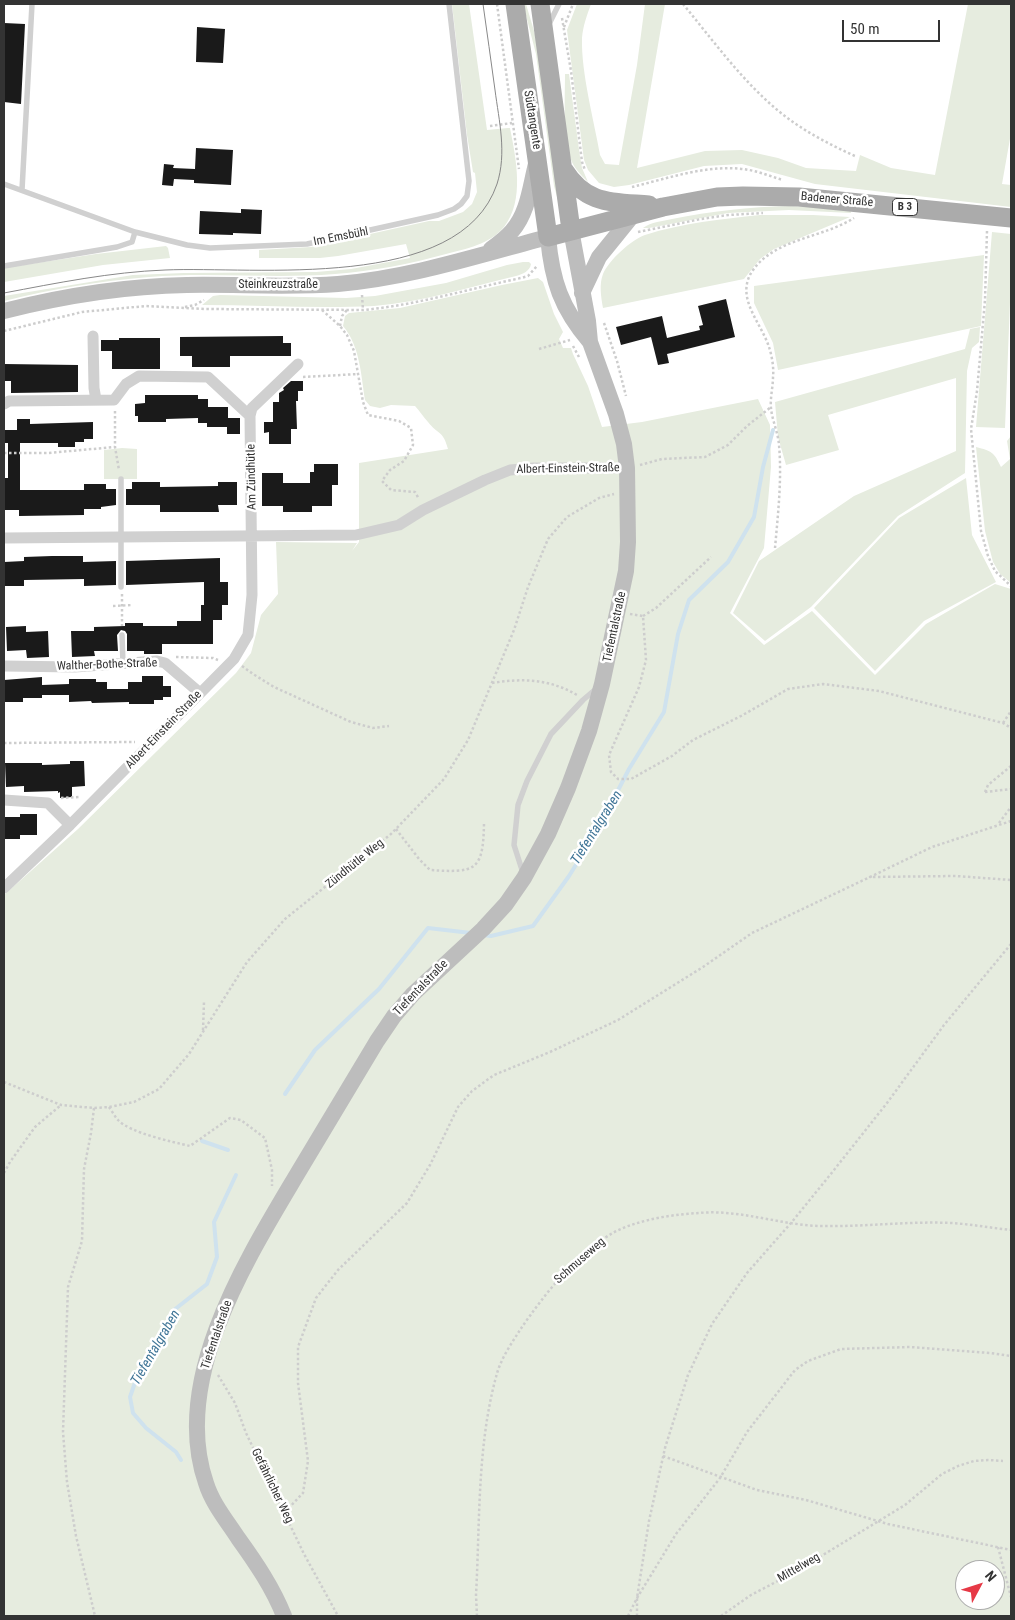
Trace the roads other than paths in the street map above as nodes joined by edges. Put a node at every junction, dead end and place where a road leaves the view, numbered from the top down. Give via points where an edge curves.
1 (32, 4) edge
2 (449, 4) edge
3 (515, 4) edge
4 (540, 4) edge
5 (560, 4) edge
6 (544, 32) junction
7 (538, 158) junction
8 (563, 168) junction
9 (4, 184) edge
10 (22, 190) junction
11 (663, 207) junction
12 (633, 215) junction
13 (1011, 218) edge
14 (571, 230) junction
15 (135, 232) junction
16 (548, 237) junction
17 (485, 254) junction
18 (4, 266) edge
19 (582, 293) junction
20 (4, 312) edge
21 (93, 336) dead end
22 (590, 342) junction
23 (298, 364) dead end
24 (96, 400) junction
25 (4, 404) edge
26 (250, 416) junction
27 (627, 468) junction
28 (121, 479) road end
29 (4, 538) edge
30 (122, 538) junction
31 (253, 538) junction
32 (121, 588) road end
33 (122, 632) road end
34 (123, 664) junction
35 (4, 666) edge
36 (602, 684) junction
37 (200, 692) junction
38 (4, 800) edge
39 (70, 825) junction
40 (524, 878) junction
41 (4, 888) edge
42 (284, 1616) edge

1 - 10 lane
2 - 15 lane, Im Emsbühl via 470,172 466,196 461,204 438,216 307,244 210,248
3 - 7 main road, Südtangente
4 - 6 main road, Südtangente
5 - 6 lane
6 - 8 main road, Südtangente
7 - 16 main road, Südtangente
7 - 17 street via 522,216 512,231
8 - 11 main road, Badener Straße via 580,189 612,204
8 - 14 main road, Südtangente
9 - 10 lane, Im Emsbühl
10 - 15 lane, Im Emsbühl
11 - 12 main road, Badener Straße / B 3
11 - 13 main road, Badener Straße / B 3 via 717,197 766,195
12 - 14 main road, Badener Straße / B 3
12 - 19 street via 599,257
14 - 16 main road, Badener Straße / B 3
14 - 19 street, Tiefentalstraße
15 - 18 lane via 132,242 117,247
16 - 17 street, Steinkreuzstraße
16 - 22 street, Tiefentalstraße via 554,274 564,306
17 - 20 street, Steinkreuzstraße via 361,282 307,286 217,284 150,287 86,294
19 - 22 street, Tiefentalstraße
21 - 24 street
22 - 27 street, Tiefentalstraße via 618,420
23 - 26 street via 252,408
24 - 25 street via 9,401
24 - 26 street via 114,400 126,384 139,376 208,377
26 - 31 street, Am Zündhütle
27 - 31 street, Albert-Einstein-Straße via 510,470 422,510 399,525 356,535
27 - 36 street, Tiefentalstraße via 626,571
28 - 30 lane
29 - 30 street, Albert-Einstein-Straße
30 - 31 street, Albert-Einstein-Straße
30 - 32 lane
31 - 37 street, Albert-Einstein-Straße via 248,635 231,661
33 - 34 lane
34 - 35 street, Walther-Bothe-Straße
34 - 37 street, Walther-Bothe-Straße via 164,663
36 - 40 street, Tiefentalstraße via 568,788
36 - 40 lane via 551,734 527,781 518,805 514,845
37 - 39 street, Albert-Einstein-Straße
38 - 39 street via 48,803
39 - 41 street, Albert-Einstein-Straße
40 - 42 street, Tiefentalstraße via 483,929 413,994 377,1041 250,1254 207,1356 196,1422 197,1453 206,1484

